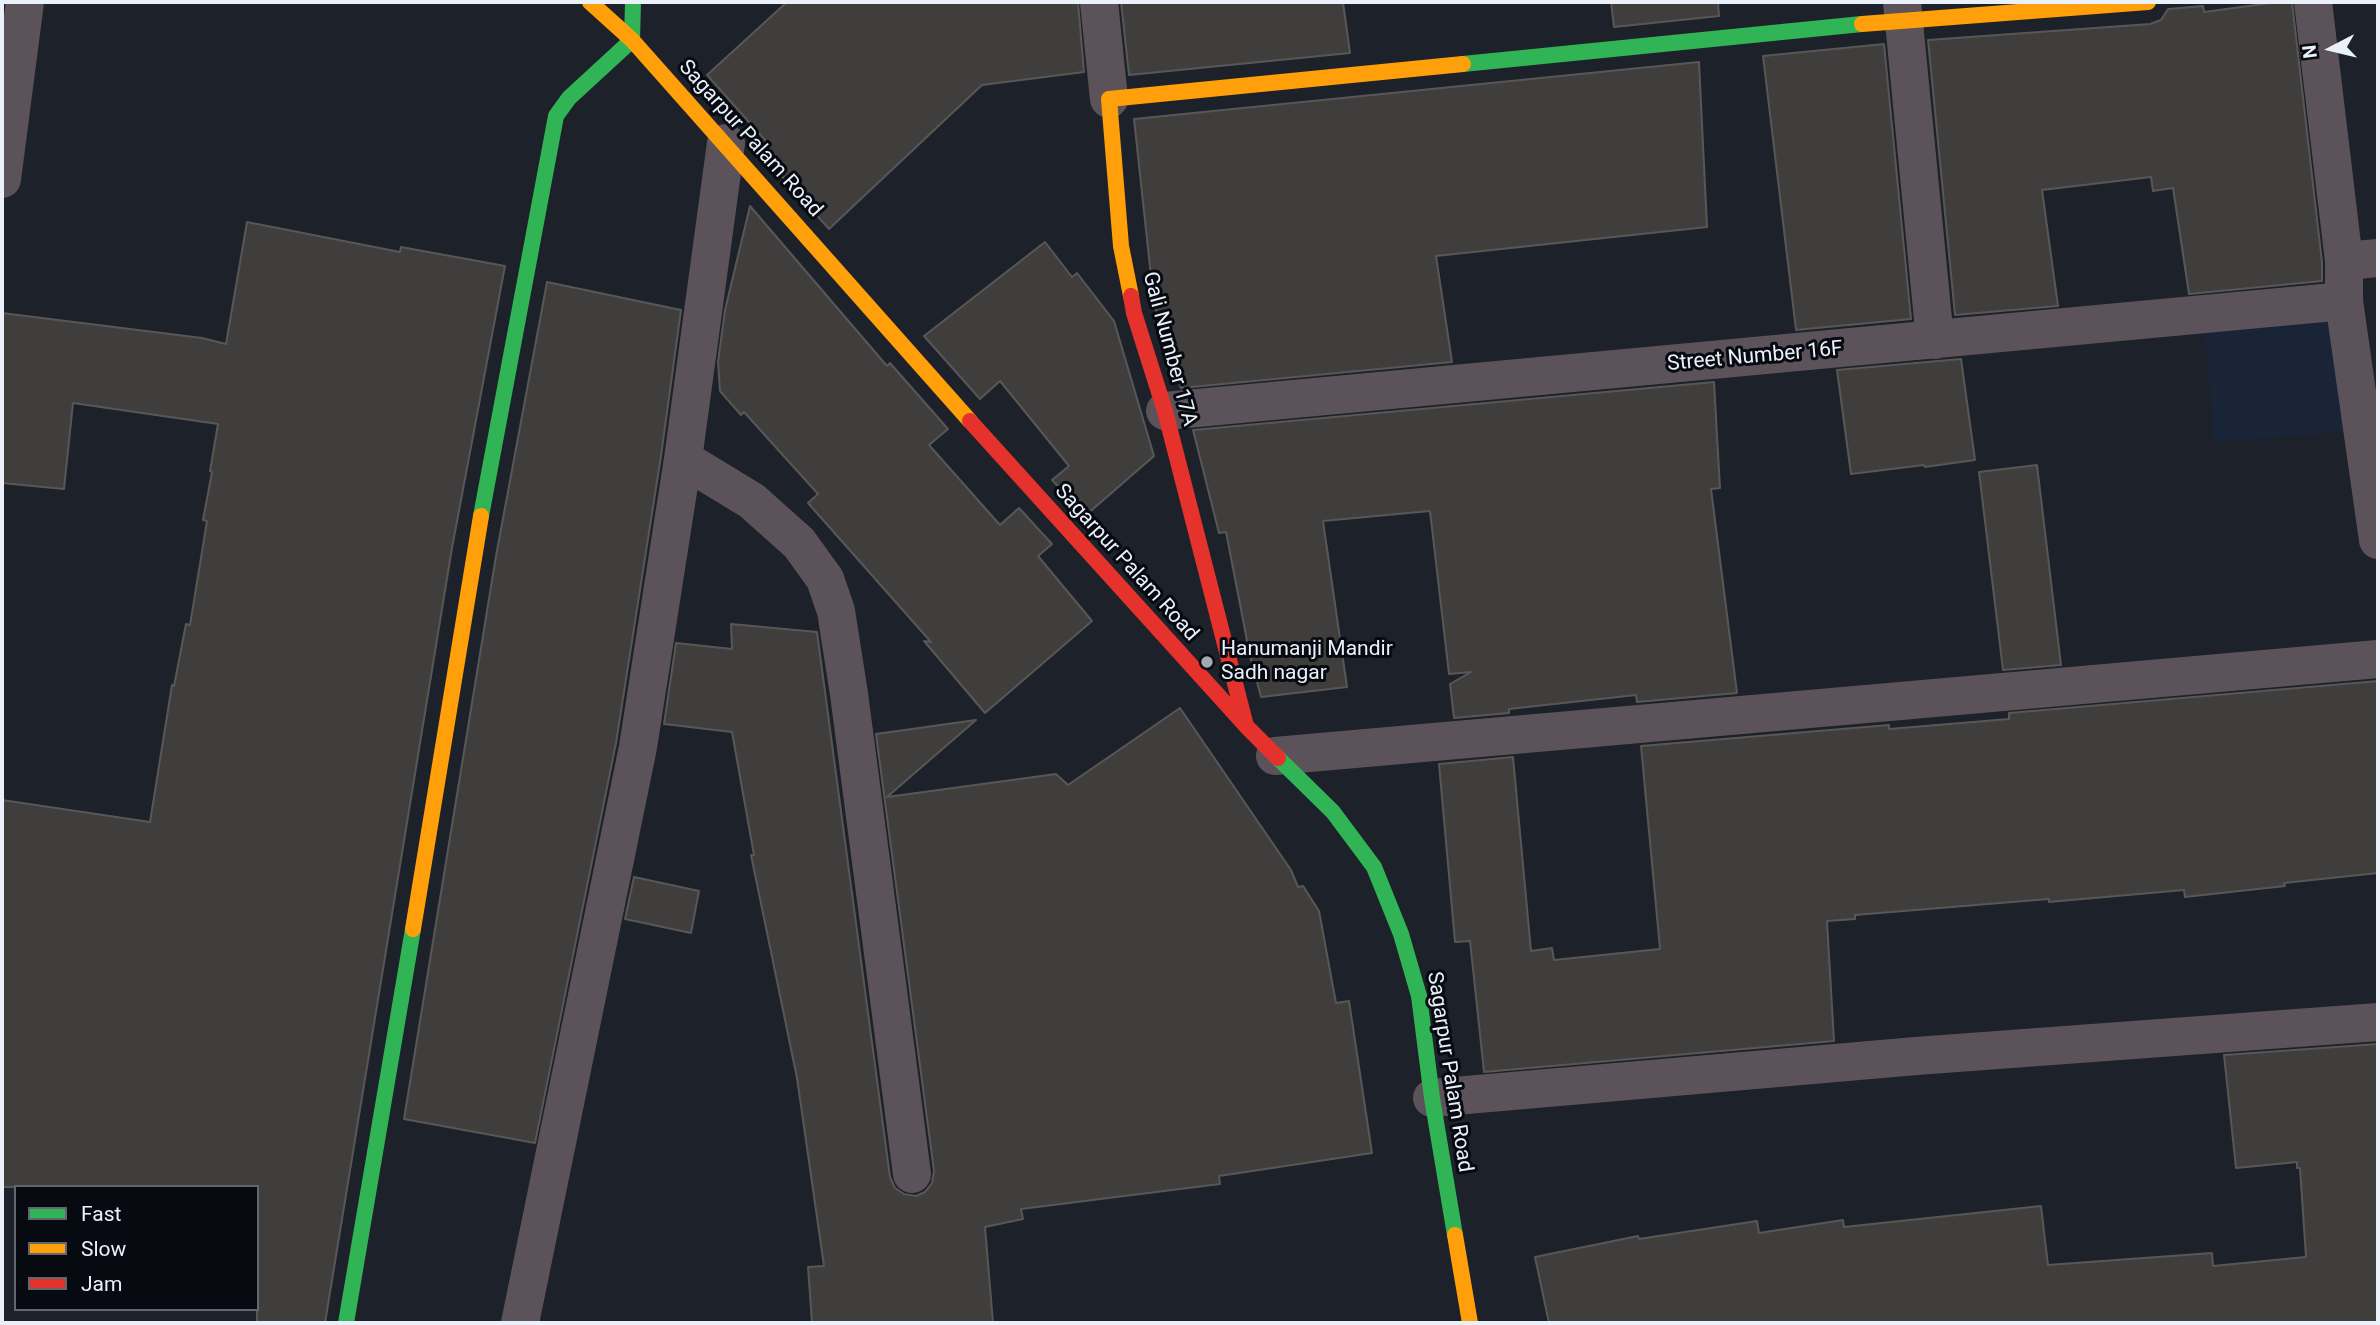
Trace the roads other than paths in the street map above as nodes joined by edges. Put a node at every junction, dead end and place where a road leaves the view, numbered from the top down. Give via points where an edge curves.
1 (24, 2) edge
2 (590, 2) edge
3 (633, 2) edge
4 (1100, 2) edge
5 (2148, 2) edge
6 (2313, 2) edge
7 (1903, 11) edge
8 (632, 40) junction
9 (1109, 99) junction
10 (726, 143) junction
11 (2, 179) edge
12 (2361, 259) edge
13 (2344, 300) junction
14 (1935, 340) junction
15 (1165, 411) junction
16 (683, 459) junction
17 (2378, 540) edge
18 (2378, 659) edge
19 (1246, 726) junction
20 (1275, 756) junction
21 (2378, 1022) edge
22 (1432, 1098) junction
23 (912, 1174) dead end
24 (345, 1323) edge
25 (520, 1323) edge
26 (1469, 1323) edge

1 - 11 street
2 - 8 street, Sagarpur Palam Road
3 - 8 street
4 - 9 street
5 - 7 street
6 - 12 street
7 - 9 street
7 - 14 street
8 - 10 street, Sagarpur Palam Road
8 - 24 street via 569,98 556,116 474,552
9 - 15 street, Gali Number 17A via 1121,246 1134,313
10 - 16 street
10 - 19 street, Sagarpur Palam Road
12 - 13 street
13 - 14 street, Street Number 16F
13 - 17 street
14 - 15 street, Street Number 16F
15 - 19 street, Gali Number 17A
16 - 23 street via 752,501 799,543 825,579 836,611
16 - 25 street via 638,747
18 - 20 street
19 - 20 street, Sagarpur Palam Road
20 - 22 street, Sagarpur Palam Road via 1333,812 1374,867 1419,996
21 - 22 street
22 - 26 street, Sagarpur Palam Road

